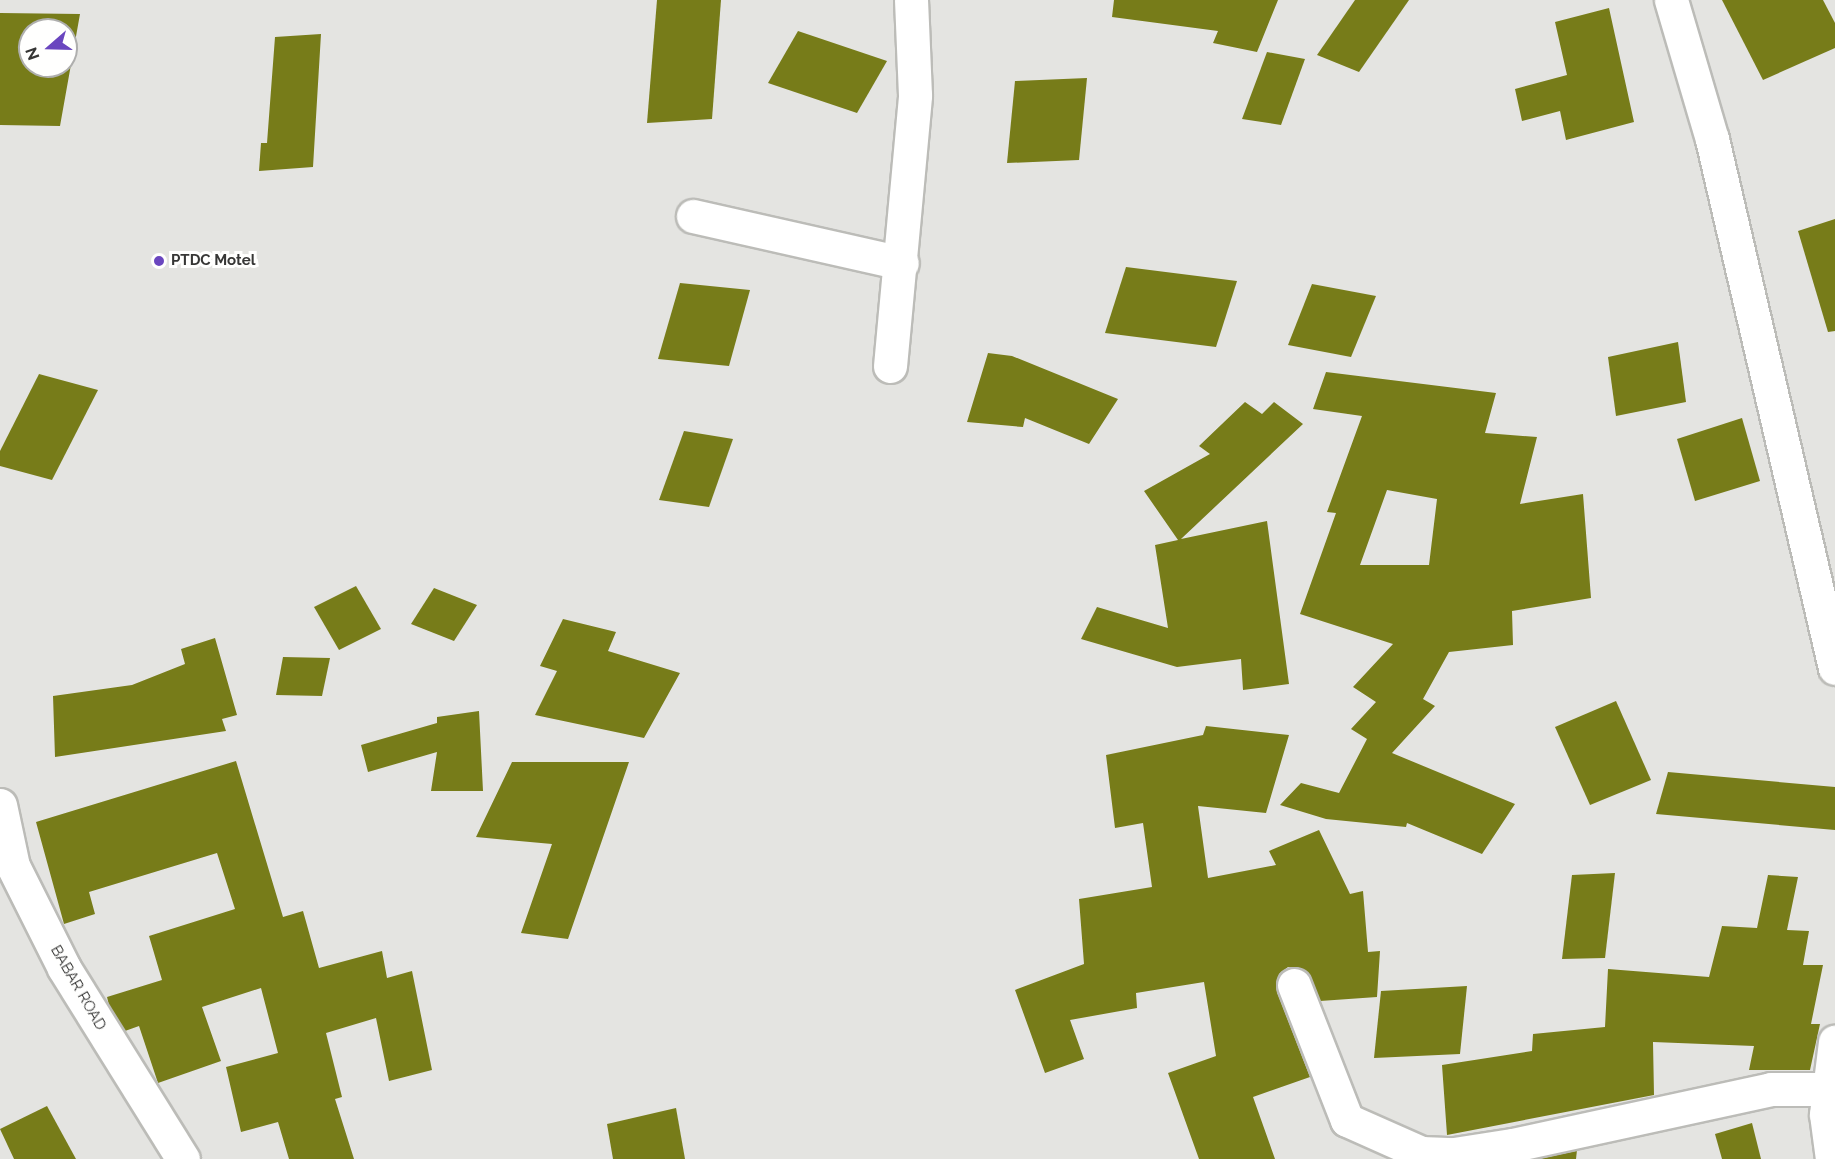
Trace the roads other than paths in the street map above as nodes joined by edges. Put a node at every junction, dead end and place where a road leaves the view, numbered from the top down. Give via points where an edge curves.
1 (911, 0) edge
2 (1671, 0) edge
3 (693, 216) dead end
4 (902, 263) junction
5 (890, 366) dead end
6 (1835, 669) edge
7 (0, 805) edge
8 (1294, 985) dead end
9 (1835, 1042) edge
10 (1832, 1089) edge
11 (183, 1159) edge
12 (1832, 1159) edge

1 - 4 street via 915,95
2 - 6 street via 1712,139
3 - 4 street
4 - 5 street
7 - 11 street, BABAR ROAD via 13,866 64,968
8 - 10 street via 1347,1120 1420,1153 1513,1145 1771,1089
9 - 10 street
10 - 12 street via 1826,1114

